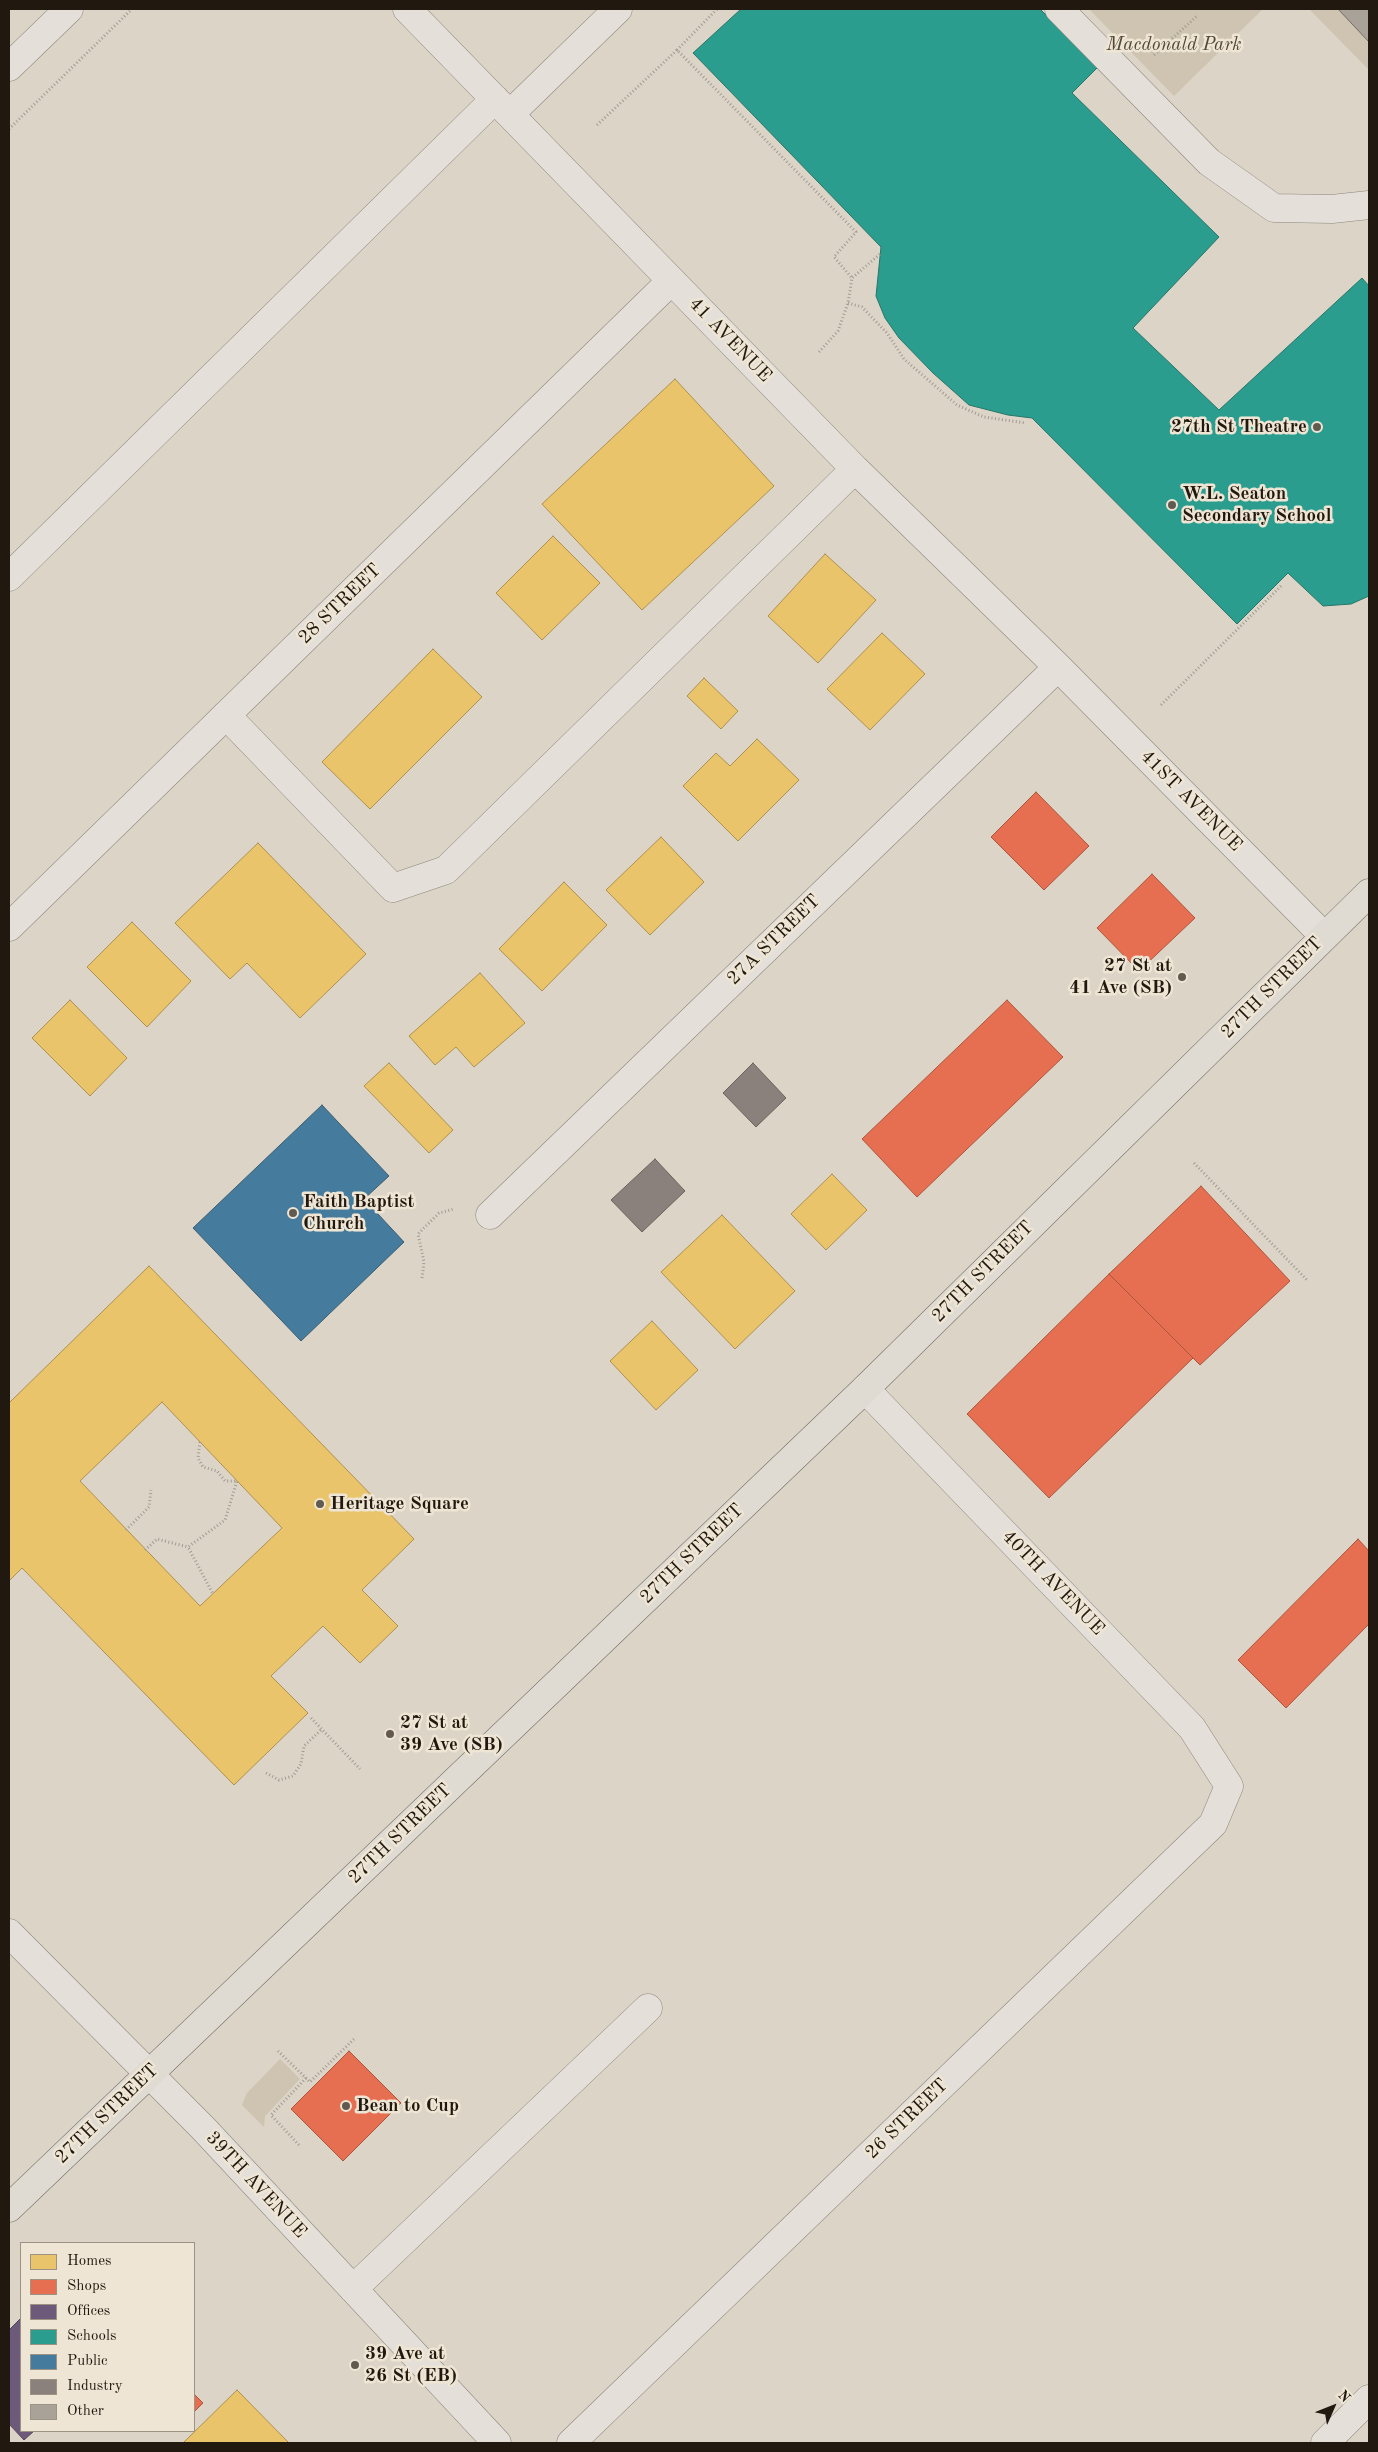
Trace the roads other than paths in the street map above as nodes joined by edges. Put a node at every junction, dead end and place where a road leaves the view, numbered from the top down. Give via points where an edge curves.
1 (69, 9) edge
2 (407, 9) edge
3 (618, 9) edge
4 (1059, 9) edge
5 (9, 67) edge
6 (502, 106) junction
7 (1369, 204) edge
8 (671, 280) junction
9 (855, 469) junction
10 (9, 577) edge
11 (1058, 667) junction
12 (226, 715) junction
13 (1369, 893) edge
14 (9, 927) edge
15 (1324, 936) junction
16 (490, 1214) road end
17 (865, 1389) junction
18 (1229, 1786) joint
19 (9, 1933) edge
20 (648, 2008) dead end
21 (149, 2073) junction
22 (9, 2208) edge
23 (353, 2288) junction
24 (1369, 2400) edge
25 (497, 2443) edge
26 (571, 2443) edge
27 (1325, 2443) edge

1 - 5 street
2 - 6 street, 41 AVENUE
3 - 6 street
4 - 7 street via 1209,162 1274,208 1332,209
6 - 8 street, 41 AVENUE
6 - 10 street
8 - 9 street, 41 AVENUE
8 - 12 street, 28 STREET
9 - 11 street, 41 AVENUE
9 - 12 street via 446,870 393,888
11 - 15 street, 41ST AVENUE
11 - 16 street, 27A STREET
12 - 14 street, 28 STREET
13 - 15 main road, 27TH STREET
15 - 17 main road, 27TH STREET
17 - 18 street, 40TH AVENUE via 1192,1728
17 - 21 main road, 27TH STREET
18 - 26 street, 26 STREET via 1213,1824
19 - 21 street, 39TH AVENUE
20 - 23 street
21 - 22 main road, 27TH STREET
21 - 23 street, 39TH AVENUE
23 - 25 street, 39TH AVENUE
24 - 27 street

